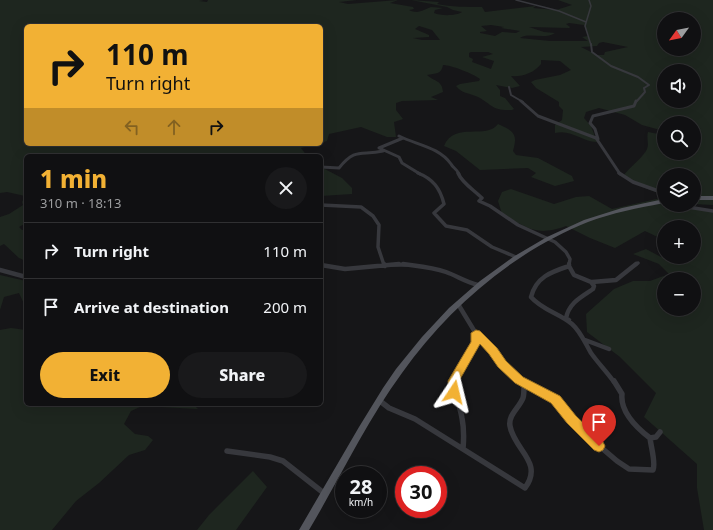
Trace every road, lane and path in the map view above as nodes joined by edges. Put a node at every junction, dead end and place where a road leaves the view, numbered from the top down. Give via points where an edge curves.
1 (516, 0) edge
2 (589, 0) edge
3 (586, 22) junction
4 (508, 87) dead end
5 (598, 139) junction
6 (383, 151) junction
7 (323, 167) edge
8 (657, 191) edge
9 (701, 198) edge
10 (713, 198) edge
11 (657, 202) edge
12 (323, 205) edge
13 (701, 209) edge
14 (713, 211) edge
15 (549, 238) junction
16 (516, 257) junction
17 (638, 263) dead end
18 (323, 265) edge
19 (385, 266) junction
20 (569, 266) junction
21 (0, 270) edge
22 (24, 276) edge
23 (591, 282) junction
24 (478, 285) junction
25 (458, 304) junction
26 (572, 324) junction
27 (476, 333) junction
28 (585, 340) junction
29 (609, 349) dead end
30 (519, 380) junction
31 (380, 401) junction
32 (660, 432) dead end
33 (650, 438) junction
34 (463, 449) junction
35 (227, 451) dead end
36 (325, 495) junction
37 (307, 529) edge

1 - 3 street via 559,11
2 - 3 street
3 - 5 street via 592,52 611,66 638,77 649,85 644,88 645,92 634,106 593,116 590,123
4 - 5 street via 514,98 522,101 536,115
5 - 8 street via 610,160 627,179
6 - 7 street via 358,153 344,159 336,169
6 - 15 street via 379,146 401,137 421,143 449,160 461,179 482,198 480,201 489,205 503,218 530,232
6 - 16 street via 399,157 402,163 430,178 442,195 444,204 434,213 440,221 451,228 467,230 492,247
9 - 10 main road
11 - 15 main road via 601,215
12 - 19 street via 368,209 379,225 379,256
13 - 14 street
15 - 16 main road
15 - 20 street via 568,255
16 - 24 main road
17 - 23 street via 615,280
18 - 19 street via 345,269
19 - 24 street via 400,264 433,268
20 - 23 street via 574,275
20 - 26 street via 540,278 531,297 538,305
21 - 22 street
23 - 26 street via 594,284 593,289 570,305 566,311 566,318
24 - 25 main road
25 - 27 street
25 - 31 main road via 415,350
26 - 28 street
27 - 30 street
27 - 34 street via 474,348 454,381 454,392 464,431
28 - 29 street
28 - 33 street via 592,354 620,389 620,399 634,424
30 - 33 street via 556,400 590,438 629,468 653,470 656,465 651,452
30 - 34 street via 524,386 523,398 515,408 509,428 531,464 531,479 528,486 525,488
31 - 34 street
31 - 36 main road
32 - 33 street via 656,437
35 - 36 street via 268,457 283,462
36 - 37 main road

